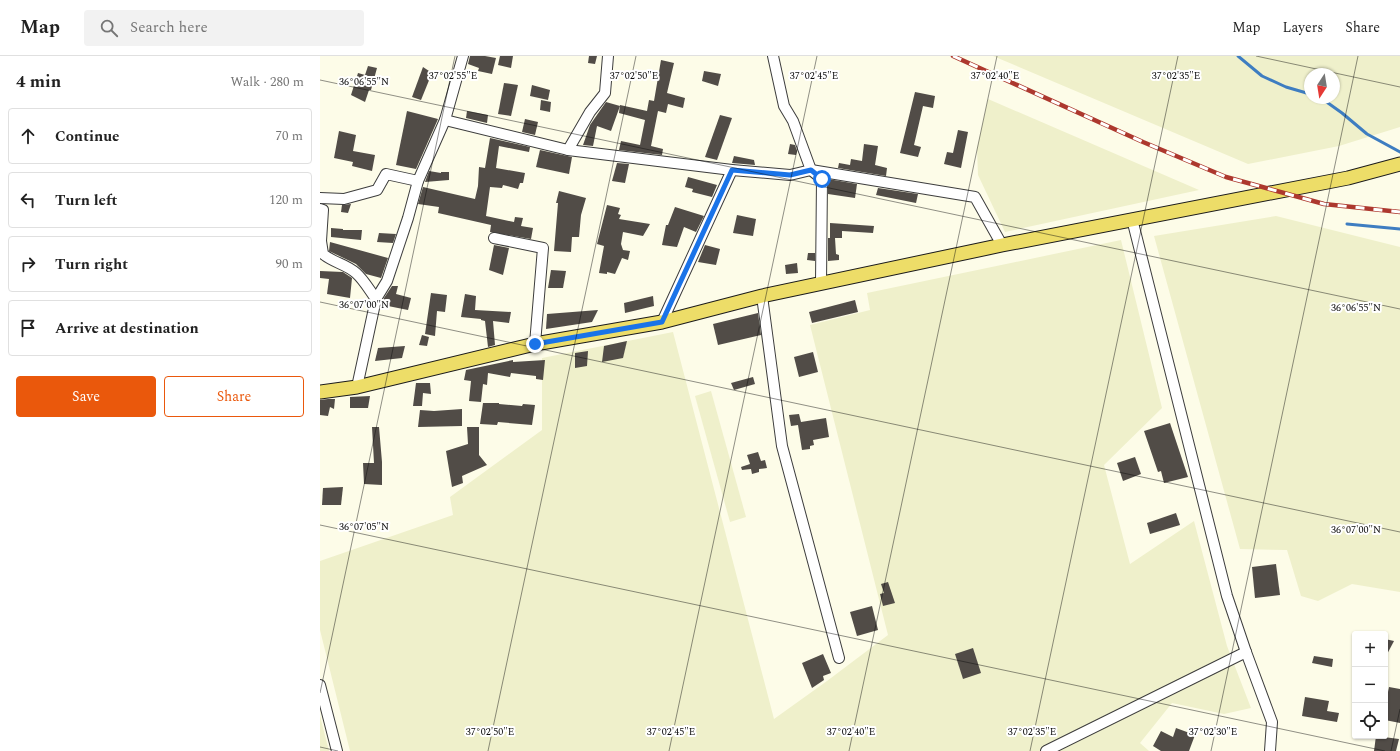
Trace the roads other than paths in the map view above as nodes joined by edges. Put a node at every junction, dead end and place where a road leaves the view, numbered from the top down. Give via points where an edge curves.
1 (463, 56) edge
2 (608, 56) edge
3 (773, 56) edge
4 (445, 120) junction
5 (568, 150) junction
6 (1400, 164) edge
7 (732, 170) junction
8 (811, 170) junction
9 (418, 181) junction
10 (320, 198) edge
11 (320, 209) edge
12 (1132, 219) junction
13 (494, 238) dead end
14 (1002, 245) junction
15 (821, 283) junction
16 (762, 296) junction
17 (376, 299) junction
18 (662, 322) junction
19 (535, 344) junction
20 (357, 387) junction
21 (320, 392) edge
22 (1246, 652) junction
23 (839, 658) dead end
24 (320, 684) edge
25 (337, 751) edge
26 (1046, 751) edge
27 (1270, 751) edge

1 - 4 street
2 - 5 street via 605,93 590,112
3 - 8 street via 784,106 793,121
4 - 5 street
4 - 9 street
5 - 7 street
6 - 12 main road via 1348,178
7 - 8 street via 790,175
7 - 18 street
8 - 14 street via 975,197
8 - 15 street via 822,179
9 - 10 street via 386,174 377,190 344,198
9 - 17 street via 387,280
11 - 17 street via 323,210 323,254 357,274
12 - 14 main road
12 - 22 street via 1227,596
13 - 19 street via 543,248
14 - 15 main road
15 - 16 main road
16 - 18 main road
16 - 23 street via 782,446
17 - 20 street
18 - 19 main road
19 - 20 main road
20 - 21 main road
22 - 26 street
22 - 27 street via 1272,722
24 - 25 street

